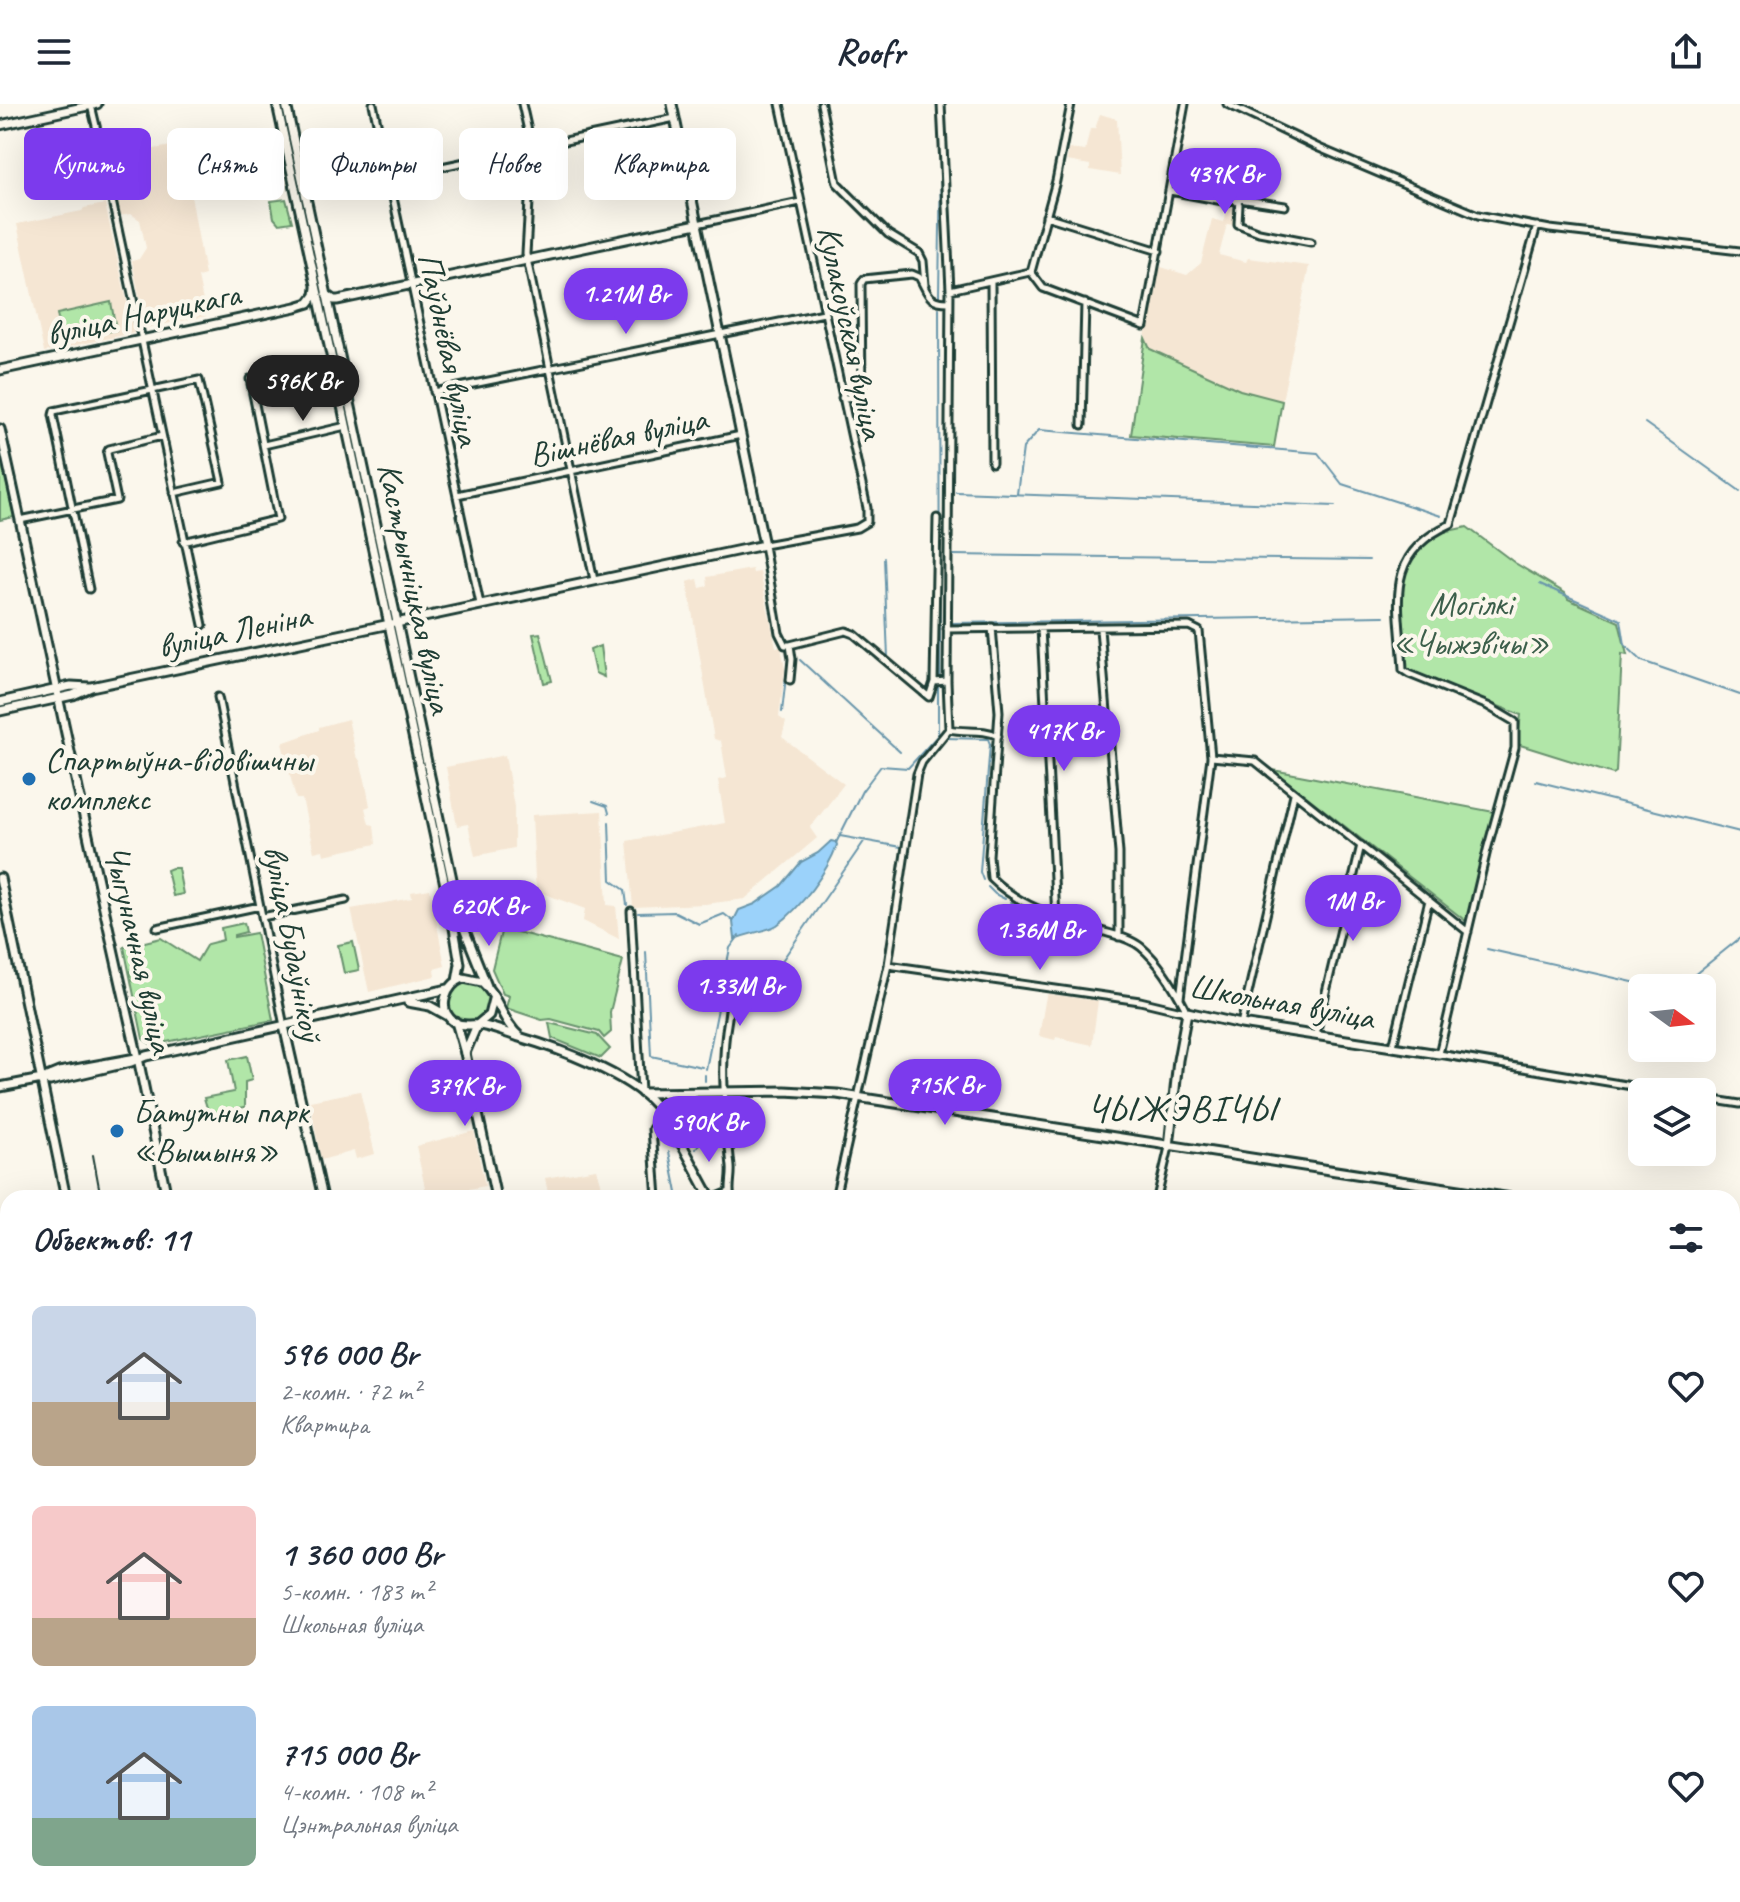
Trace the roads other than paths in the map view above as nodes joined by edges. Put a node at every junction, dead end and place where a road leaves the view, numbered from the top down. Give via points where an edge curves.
1 (277, 104) edge
2 (286, 104) edge
3 (373, 104) edge
4 (522, 104) edge
5 (672, 104) edge
6 (780, 104) edge
7 (821, 104) edge
8 (941, 104) edge
9 (1071, 104) edge
10 (1185, 104) edge
11 (1227, 104) edge
12 (94, 105) edge
13 (675, 118) junction
14 (0, 125) edge
15 (97, 128) edge
16 (378, 128) edge
17 (527, 128) edge
18 (568, 141) edge
19 (1170, 191) junction
20 (1233, 198) junction
21 (112, 200) edge
22 (394, 200) edge
23 (529, 200) edge
24 (800, 202) junction
25 (1285, 206) dead end
26 (1046, 216) junction
27 (697, 224) junction
28 (1537, 226) junction
29 (1311, 242) dead end
30 (1159, 251) junction
31 (1740, 251) edge
32 (527, 260) junction
33 (1031, 272) junction
34 (991, 281) junction
35 (316, 284) junction
36 (411, 285) junction
37 (926, 290) junction
38 (950, 290) junction
39 (326, 294) junction
40 (334, 300) junction
41 (949, 302) junction
42 (1085, 303) junction
43 (296, 307) junction
44 (329, 310) junction
45 (824, 313) junction
46 (325, 322) junction
47 (720, 332) junction
48 (141, 339) junction
49 (549, 366) junction
50 (0, 370) edge
51 (250, 379) dead end
52 (152, 390) junction
53 (434, 392) junction
54 (843, 398) junction
55 (1082, 425) dead end
56 (346, 426) junction
57 (0, 429) edge
58 (741, 435) junction
59 (162, 436) junction
60 (264, 445) junction
61 (992, 463) dead end
62 (572, 471) junction
63 (174, 493) junction
64 (457, 495) junction
65 (73, 509) junction
66 (937, 518) dead end
67 (20, 520) junction
68 (183, 542) junction
69 (764, 545) junction
70 (594, 580) junction
71 (89, 589) dead end
72 (480, 604) junction
73 (392, 624) junction
74 (203, 625) dead end
75 (992, 627) junction
76 (1041, 628) junction
77 (947, 629) junction
78 (1100, 629) junction
79 (790, 645) junction
80 (790, 680) dead end
81 (947, 681) junction
82 (934, 682) junction
83 (91, 687) junction
84 (58, 689) junction
85 (218, 697) dead end
86 (60, 698) junction
87 (0, 702) edge
88 (0, 711) edge
89 (949, 729) junction
90 (998, 736) junction
91 (1211, 757) junction
92 (1294, 794) junction
93 (1361, 845) junction
94 (0, 878) edge
95 (346, 900) dead end
96 (1429, 900) junction
97 (260, 906) junction
98 (631, 911) dead end
99 (262, 917) junction
100 (1056, 917) junction
101 (157, 928) dead end
102 (1468, 932) junction
103 (1119, 937) junction
104 (888, 965) junction
105 (457, 981) junction
106 (778, 983) dead end
107 (448, 989) junction
108 (489, 990) junction
109 (1180, 998) junction
110 (402, 1001) junction
111 (1187, 1012) junction
112 (452, 1019) junction
113 (1241, 1024) junction
114 (477, 1025) junction
115 (284, 1026) junction
116 (496, 1031) junction
117 (1316, 1034) junction
118 (520, 1037) junction
119 (472, 1040) junction
120 (1393, 1046) junction
121 (465, 1053) junction
122 (1439, 1054) junction
123 (138, 1058) junction
124 (42, 1079) junction
125 (1628, 1085) edge
126 (0, 1087) edge
127 (722, 1091) junction
128 (642, 1093) junction
129 (858, 1097) junction
130 (1716, 1100) edge
131 (1740, 1104) edge
132 (662, 1115) junction
133 (1169, 1147) junction
134 (64, 1190) edge
135 (165, 1190) edge
136 (321, 1190) edge
137 (494, 1190) edge
138 (656, 1190) edge
139 (708, 1190) edge
140 (731, 1190) edge
141 (837, 1190) edge
142 (1159, 1190) edge
143 (1461, 1190) edge

1 - 35 main road, Кастрычніцкая вуліца
2 - 39 main road, Кастрычніцкая вуліца
3 - 16 street, Паўднёвая вуліца
4 - 17 street
5 - 13 main road
6 - 24 street, Кулакоўская вуліца
7 - 37 street via 837,183 888,234 919,253
8 - 38 street
9 - 26 street
10 - 19 street
11 - 28 street via 1439,200 1478,215
12 - 14 main road
12 - 15 street
13 - 18 street
13 - 27 main road
19 - 20 street via 1228,202
19 - 30 street
20 - 25 street
20 - 29 street via 1239,204 1238,224
21 - 48 street
22 - 36 street, Паўднёвая вуліца
23 - 32 street
24 - 27 street
24 - 45 street, Кулакоўская вуліца
26 - 30 street
26 - 33 street
27 - 32 main road
27 - 47 main road
28 - 31 street
28 - 102 street via 1451,524 1410,552 1399,589 1403,670 1515,722 1515,748
30 - 42 street via 1144,326
32 - 36 main road
32 - 49 street
33 - 34 street
33 - 42 street via 1043,288
34 - 38 street
34 - 61 street
35 - 43 main road via 309,303
35 - 46 main road, Кастрычніцкая вуліца
36 - 40 main road
36 - 53 street, Паўднёвая вуліца
37 - 41 street via 936,302
37 - 54 street via 912,274 864,279 862,397
38 - 41 street
39 - 40 main road
39 - 44 main road, Кастрычніцкая вуліца
40 - 44 main road
41 - 77 street
42 - 55 street
43 - 46 main road via 317,308
43 - 48 main road, вуліца Наруцкага
44 - 73 main road, Кастрычніцкая вуліца
45 - 47 street
45 - 54 street, Кулакоўская вуліца
46 - 56 main road, Кастрычніцкая вуліца
47 - 49 street
47 - 58 main road
48 - 50 main road, вуліца Наруцкага
48 - 52 street
49 - 53 street
49 - 62 street
51 - 60 street
52 - 59 street
52 - 63 street via 199,380 222,482
52 - 65 street via 53,412
53 - 64 street, Паўднёвая вуліца
54 - 69 street, Кулакоўская вуліца via 867,522
56 - 60 street
56 - 73 main road, Кастрычніцкая вуліца
57 - 67 main road, Чыгуначная вуліца
58 - 62 street, Вішнёвая вуліца
58 - 69 main road
59 - 63 street
59 - 65 street via 110,448 117,500
60 - 68 street via 278,519
62 - 64 street, Вішнёвая вуліца
62 - 70 street
63 - 68 street
64 - 72 street, Паўднёвая вуліца
65 - 67 street
65 - 71 street
66 - 82 street
67 - 84 main road, Чыгуначная вуліца
68 - 74 street
69 - 70 main road, вуліца Леніна
69 - 79 street via 779,633
70 - 72 main road, вуліца Леніна
72 - 73 main road, вуліца Леніна
73 - 83 main road, вуліца Леніна
73 - 105 main road, Кастрычніцкая вуліца via 453,922 460,964
73 - 108 main road, Кастрычніцкая вуліца via 461,921
75 - 76 street
75 - 77 street
75 - 90 street
76 - 78 street
76 - 100 street
77 - 81 street
78 - 91 street via 1189,626 1199,631
78 - 103 street via 1119,853
79 - 80 street
79 - 82 street via 846,631 929,697
81 - 82 street
81 - 89 street
83 - 84 main road, вуліца Леніна
83 - 86 main road, вуліца Леніна
84 - 86 main road, Чыгуначная вуліца
84 - 87 main road, вуліца Леніна
85 - 97 street, вуліца Будаўнікоў
86 - 88 main road, вуліца Леніна
86 - 123 main road, Чыгуначная вуліца
89 - 90 street
89 - 104 street via 917,774
90 - 100 street via 991,878 1011,896
91 - 92 street via 1255,761
91 - 109 street
92 - 93 street
92 - 113 street
93 - 96 street
93 - 117 street
94 - 124 main road
95 - 99 street
96 - 102 street
96 - 120 street
97 - 99 street, вуліца Будаўнікоў
97 - 101 street
98 - 128 street
99 - 115 street, вуліца Будаўнікоў
100 - 103 street
102 - 122 street
103 - 109 street via 1153,959
104 - 111 street, Школьная вуліца
104 - 129 street
105 - 107 main road
105 - 108 main road via 476,979
106 - 127 street via 736,982 724,1034
107 - 110 main road
107 - 112 main road via 444,1003
108 - 114 main road via 492,1008
108 - 118 main road, Кастрычніцкая вуліца
109 - 111 street
110 - 112 main road via 422,1003
110 - 115 main road
111 - 113 main road, Школьная вуліца
111 - 133 main road
112 - 114 main road
112 - 121 main road
113 - 117 main road, Школьная вуліца
114 - 116 main road
114 - 119 main road
115 - 123 main road
115 - 136 main road, вуліца Будаўнікоў
116 - 118 main road
116 - 119 main road
117 - 120 main road, Школьная вуліца
118 - 128 main road via 616,1076
119 - 121 main road
120 - 122 main road, Школьная вуліца
121 - 137 main road
122 - 125 street, Школьная вуліца
123 - 124 main road
123 - 135 main road, Чыгуначная вуліца
124 - 126 main road
124 - 134 main road
127 - 128 main road
127 - 129 main road
127 - 140 street
128 - 132 main road
129 - 133 main road
129 - 141 street
130 - 131 street
132 - 138 street via 652,1129
132 - 139 main road
133 - 142 street
133 - 143 main road

